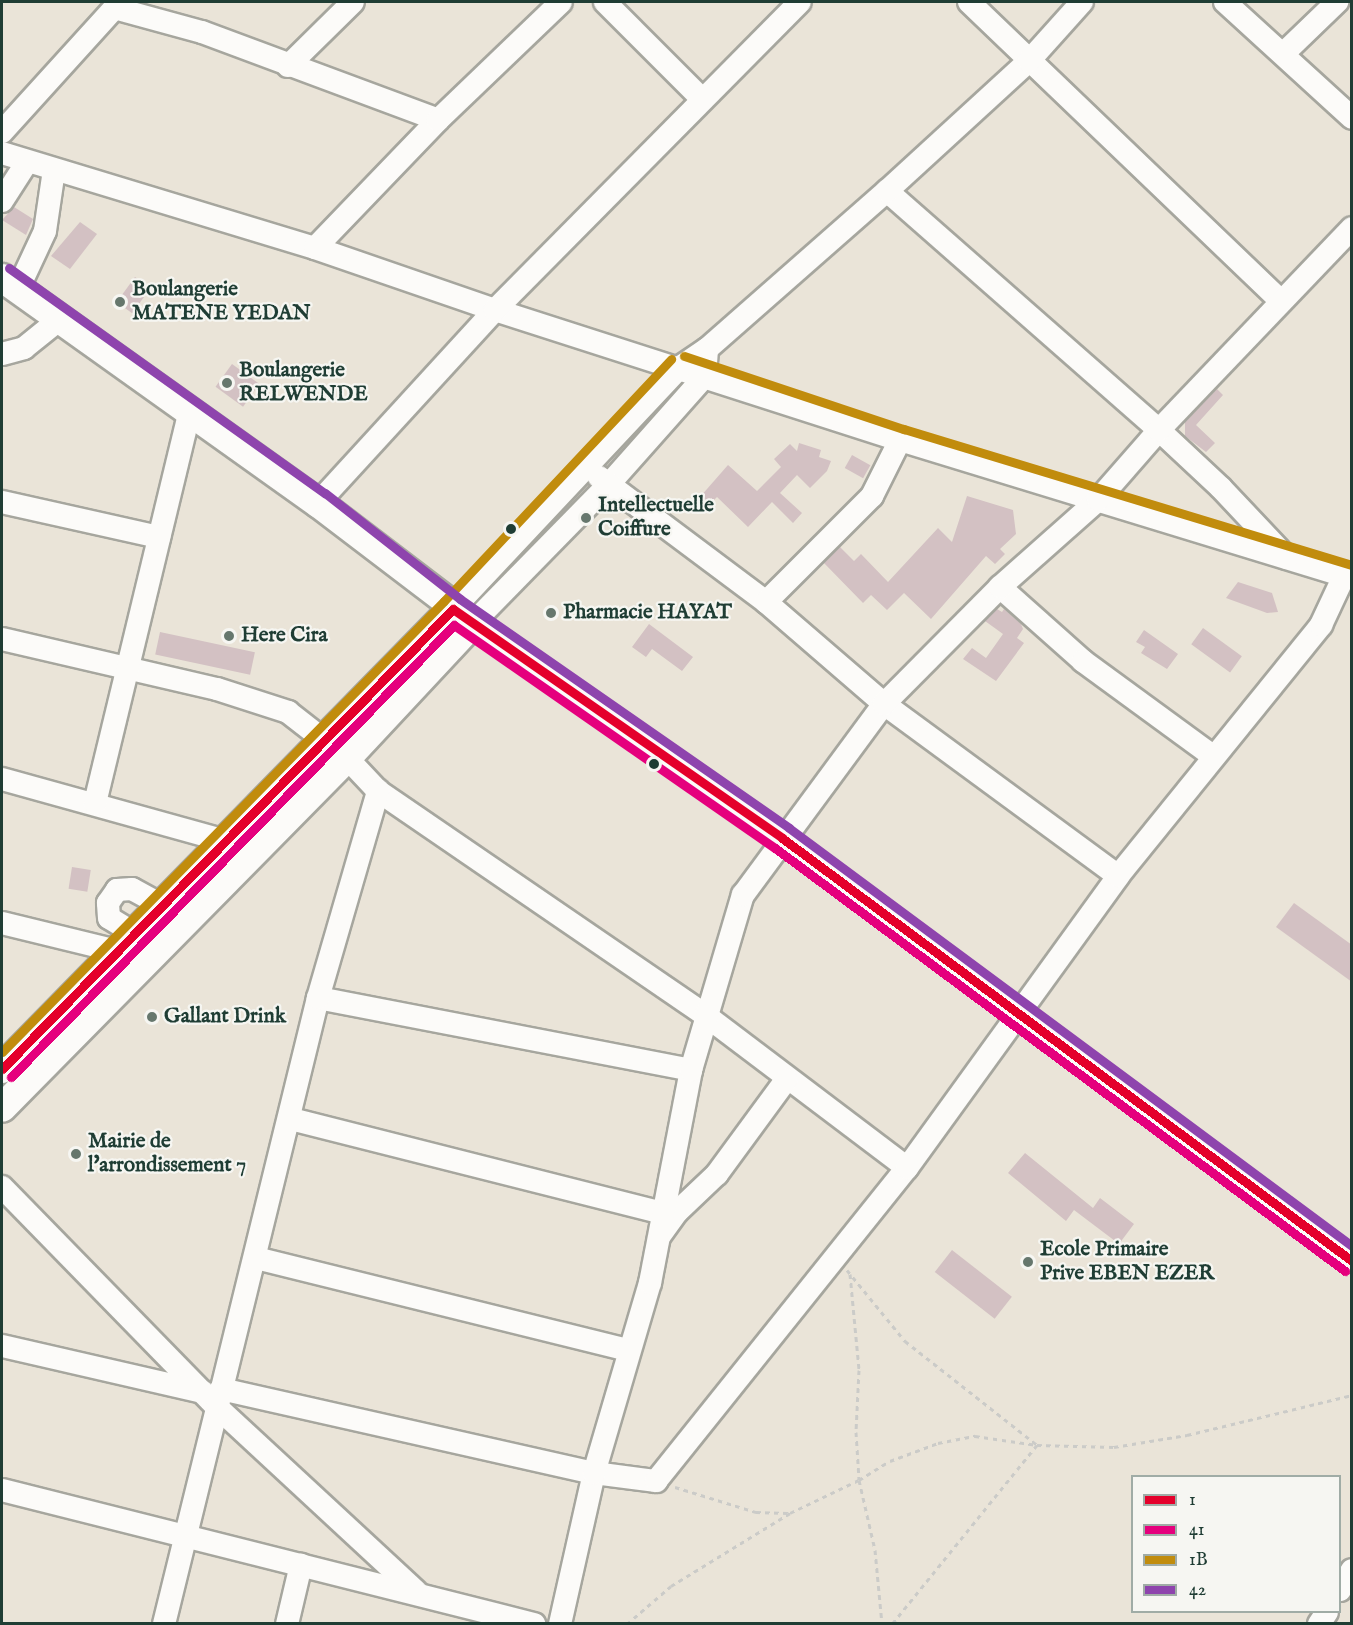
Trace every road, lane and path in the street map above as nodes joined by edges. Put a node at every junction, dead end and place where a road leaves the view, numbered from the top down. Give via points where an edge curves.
1 (353, 2) edge
2 (561, 2) edge
3 (605, 2) edge
4 (800, 2) edge
5 (969, 2) edge
6 (1082, 2) edge
7 (1224, 2) edge
8 (1337, 2) edge
9 (117, 5) edge
10 (1284, 54) junction
11 (1029, 61) junction
12 (288, 66) junction
13 (701, 98) junction
14 (1352, 118) edge
15 (438, 120) junction
16 (2, 132) edge
17 (2, 153) edge
18 (27, 162) junction
19 (54, 170) junction
20 (887, 191) junction
21 (2, 201) edge
22 (1352, 228) edge
23 (315, 248) junction
24 (10, 283) edge
25 (1280, 300) junction
26 (495, 310) junction
27 (60, 319) junction
28 (707, 349) junction
29 (2, 354) edge
30 (680, 367) junction
31 (705, 376) junction
32 (190, 410) junction
33 (1159, 430) junction
34 (900, 440) junction
35 (586, 467) junction
36 (609, 484) junction
37 (1098, 500) junction
38 (2, 502) edge
39 (318, 504) junction
40 (159, 537) junction
41 (1288, 559) junction
42 (1348, 577) edge
43 (1000, 587) junction
44 (766, 602) junction
45 (463, 616) junction
46 (2, 639) edge
47 (129, 667) junction
48 (884, 704) junction
49 (325, 738) junction
50 (1213, 756) junction
51 (347, 758) junction
52 (2, 779) edge
53 (378, 791) junction
54 (95, 803) junction
55 (782, 838) junction
56 (222, 840) junction
57 (1118, 876) junction
58 (162, 903) junction
59 (187, 921) junction
60 (2, 923) edge
61 (125, 941) junction
62 (155, 954) junction
63 (318, 998) junction
64 (1016, 1014) junction
65 (705, 1015) junction
66 (2, 1069) edge
67 (691, 1070) junction
68 (786, 1080) junction
69 (2, 1108) edge
70 (291, 1119) junction
71 (907, 1168) junction
72 (2, 1187) edge
73 (663, 1213) junction
74 (659, 1236) junction
75 (256, 1258) junction
76 (1352, 1261) edge
77 (842, 1264) junction
78 (2, 1346) edge
79 (630, 1350) junction
80 (1352, 1395) edge
81 (214, 1396) junction
82 (1037, 1445) junction
83 (594, 1473) junction
84 (859, 1480) junction
85 (657, 1481) junction
86 (2, 1490) edge
87 (790, 1513) junction
88 (186, 1536) junction
89 (300, 1565) junction
90 (1352, 1570) edge
91 (1341, 1588) edge
92 (416, 1591) junction
93 (164, 1623) edge
94 (287, 1623) edge
95 (534, 1623) edge
96 (560, 1623) edge
97 (627, 1623) edge
98 (882, 1623) edge
99 (892, 1623) edge

1 - 12 street
2 - 15 street
3 - 13 street
4 - 13 street
5 - 11 street
6 - 11 street
7 - 10 street
8 - 10 street
9 - 12 street via 202,32
9 - 16 street
10 - 14 street
11 - 20 street
11 - 25 street
12 - 15 street
13 - 26 street
15 - 23 street
17 - 18 street
18 - 19 street
18 - 21 street
19 - 23 street
19 - 24 street via 45,231
20 - 28 street
20 - 33 street
22 - 25 street
23 - 26 street
24 - 27 main road
25 - 33 street
26 - 30 street
26 - 39 street
27 - 29 street via 24,348
27 - 32 main road
28 - 30 street
28 - 31 street
30 - 31 street
30 - 35 street
31 - 34 street
31 - 36 street
32 - 39 main road
32 - 40 street
33 - 37 street
33 - 41 street
34 - 37 street
34 - 44 street via 872,496
35 - 36 street
35 - 45 street
36 - 44 street
36 - 45 street
37 - 41 street
37 - 43 street
38 - 40 street
39 - 45 main road
40 - 47 street
41 - 42 street
42 - 50 street via 1321,625
43 - 48 street
43 - 50 street via 1091,668
44 - 48 street
45 - 49 main road
45 - 51 main road
45 - 55 street
46 - 47 street
47 - 49 street via 272,705
47 - 54 street
48 - 55 street
48 - 57 street
49 - 51 street
49 - 56 main road
50 - 57 street
51 - 53 street
51 - 59 main road
52 - 54 street
53 - 63 street
53 - 65 street
54 - 56 street
55 - 64 street
55 - 65 street via 743,895
56 - 58 main road
57 - 64 street
58 - 59 street
58 - 61 main road
58 - 61 street via 132,889 117,890 108,903 109,918
59 - 62 main road
60 - 61 street
61 - 62 street
61 - 66 main road
62 - 69 main road
63 - 67 street
63 - 70 street
64 - 71 street
64 - 76 street
65 - 67 street
65 - 68 street
67 - 73 street
68 - 71 street
68 - 74 street via 717,1174 677,1212
70 - 73 street
70 - 75 street
71 - 77 street
72 - 81 street
73 - 74 street
74 - 79 street
75 - 79 street
75 - 81 street
77 - 82 path via 905,1341
77 - 84 path via 860,1370 856,1432
77 - 85 street
78 - 81 street
79 - 83 street
80 - 82 path via 1187,1435 1114,1448
81 - 83 street
81 - 88 street
81 - 92 street
82 - 84 path via 975,1436 938,1443 890,1461
82 - 99 path
83 - 85 street
83 - 96 street
84 - 87 path
84 - 98 path via 875,1550
85 - 87 path via 756,1512
86 - 88 street
87 - 97 path via 671,1586
88 - 89 street
88 - 93 street
89 - 92 street
89 - 94 street
90 - 91 street
92 - 95 street

